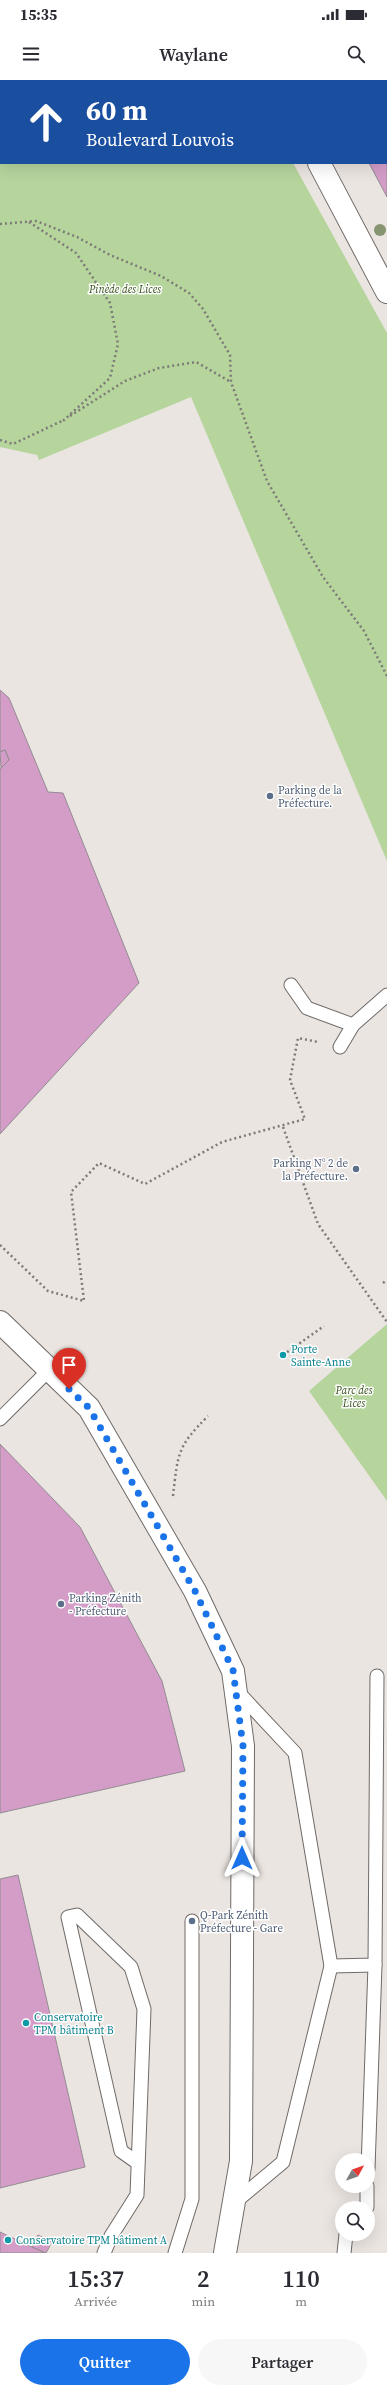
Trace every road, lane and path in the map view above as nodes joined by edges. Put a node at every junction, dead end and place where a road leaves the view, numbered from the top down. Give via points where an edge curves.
1 (320, 164) edge
2 (29, 222) junction
3 (0, 224) edge
4 (387, 292) edge
5 (231, 382) junction
6 (63, 421) junction
7 (0, 440) edge
8 (387, 676) edge
9 (291, 985) dead end
10 (387, 995) edge
11 (353, 1025) junction
12 (340, 1047) joint
13 (283, 1127) junction
14 (0, 1245) edge
15 (387, 1280) edge
16 (383, 1283) dead end
17 (0, 1322) edge
18 (387, 1322) edge
19 (324, 1326) dead end
20 (283, 1355) dead end
21 (49, 1370) junction
22 (208, 1416) dead end
23 (0, 1419) edge
24 (172, 1502) dead end
25 (377, 1676) dead end
26 (236, 1690) junction
27 (192, 1921) dead end
28 (375, 1965) junction
29 (331, 1966) junction
30 (369, 2153) edge
31 (138, 2163) junction
32 (234, 2203) junction
33 (345, 2241) edge
34 (104, 2253) edge
35 (175, 2253) edge
36 (225, 2253) edge
37 (344, 2253) edge

1 - 4 main road
2 - 3 path
2 - 5 path via 36,221 77,237 110,255 161,276 189,294 203,309 230,355
2 - 6 path via 76,253 110,303 118,344 110,378
5 - 6 path via 196,362 159,368 125,381
5 - 8 path via 267,481 323,577 364,631
6 - 7 path via 13,444
9 - 11 lane via 307,1008
10 - 11 lane
11 - 12 lane
12 - 13 path via 298,1038 290,1080 305,1119
13 - 14 path via 222,1142 145,1184 99,1163 71,1192 84,1301 48,1291
13 - 18 path via 318,1224
15 - 16 path
17 - 21 main road
19 - 20 path
21 - 23 lane
21 - 26 main road via 89,1408 195,1591 233,1670
22 - 24 path via 188,1436 178,1455
25 - 28 lane
26 - 29 lane via 295,1752
26 - 32 main road via 243,1754 241,2161
27 - 35 lane via 192,2199
28 - 29 lane
28 - 30 lane
29 - 32 lane via 283,2162
31 - 31 lane via 144,2009 131,1967 77,1915 68,1917 121,2151
31 - 34 lane via 137,2195 111,2236
32 - 36 main road
33 - 37 lane

